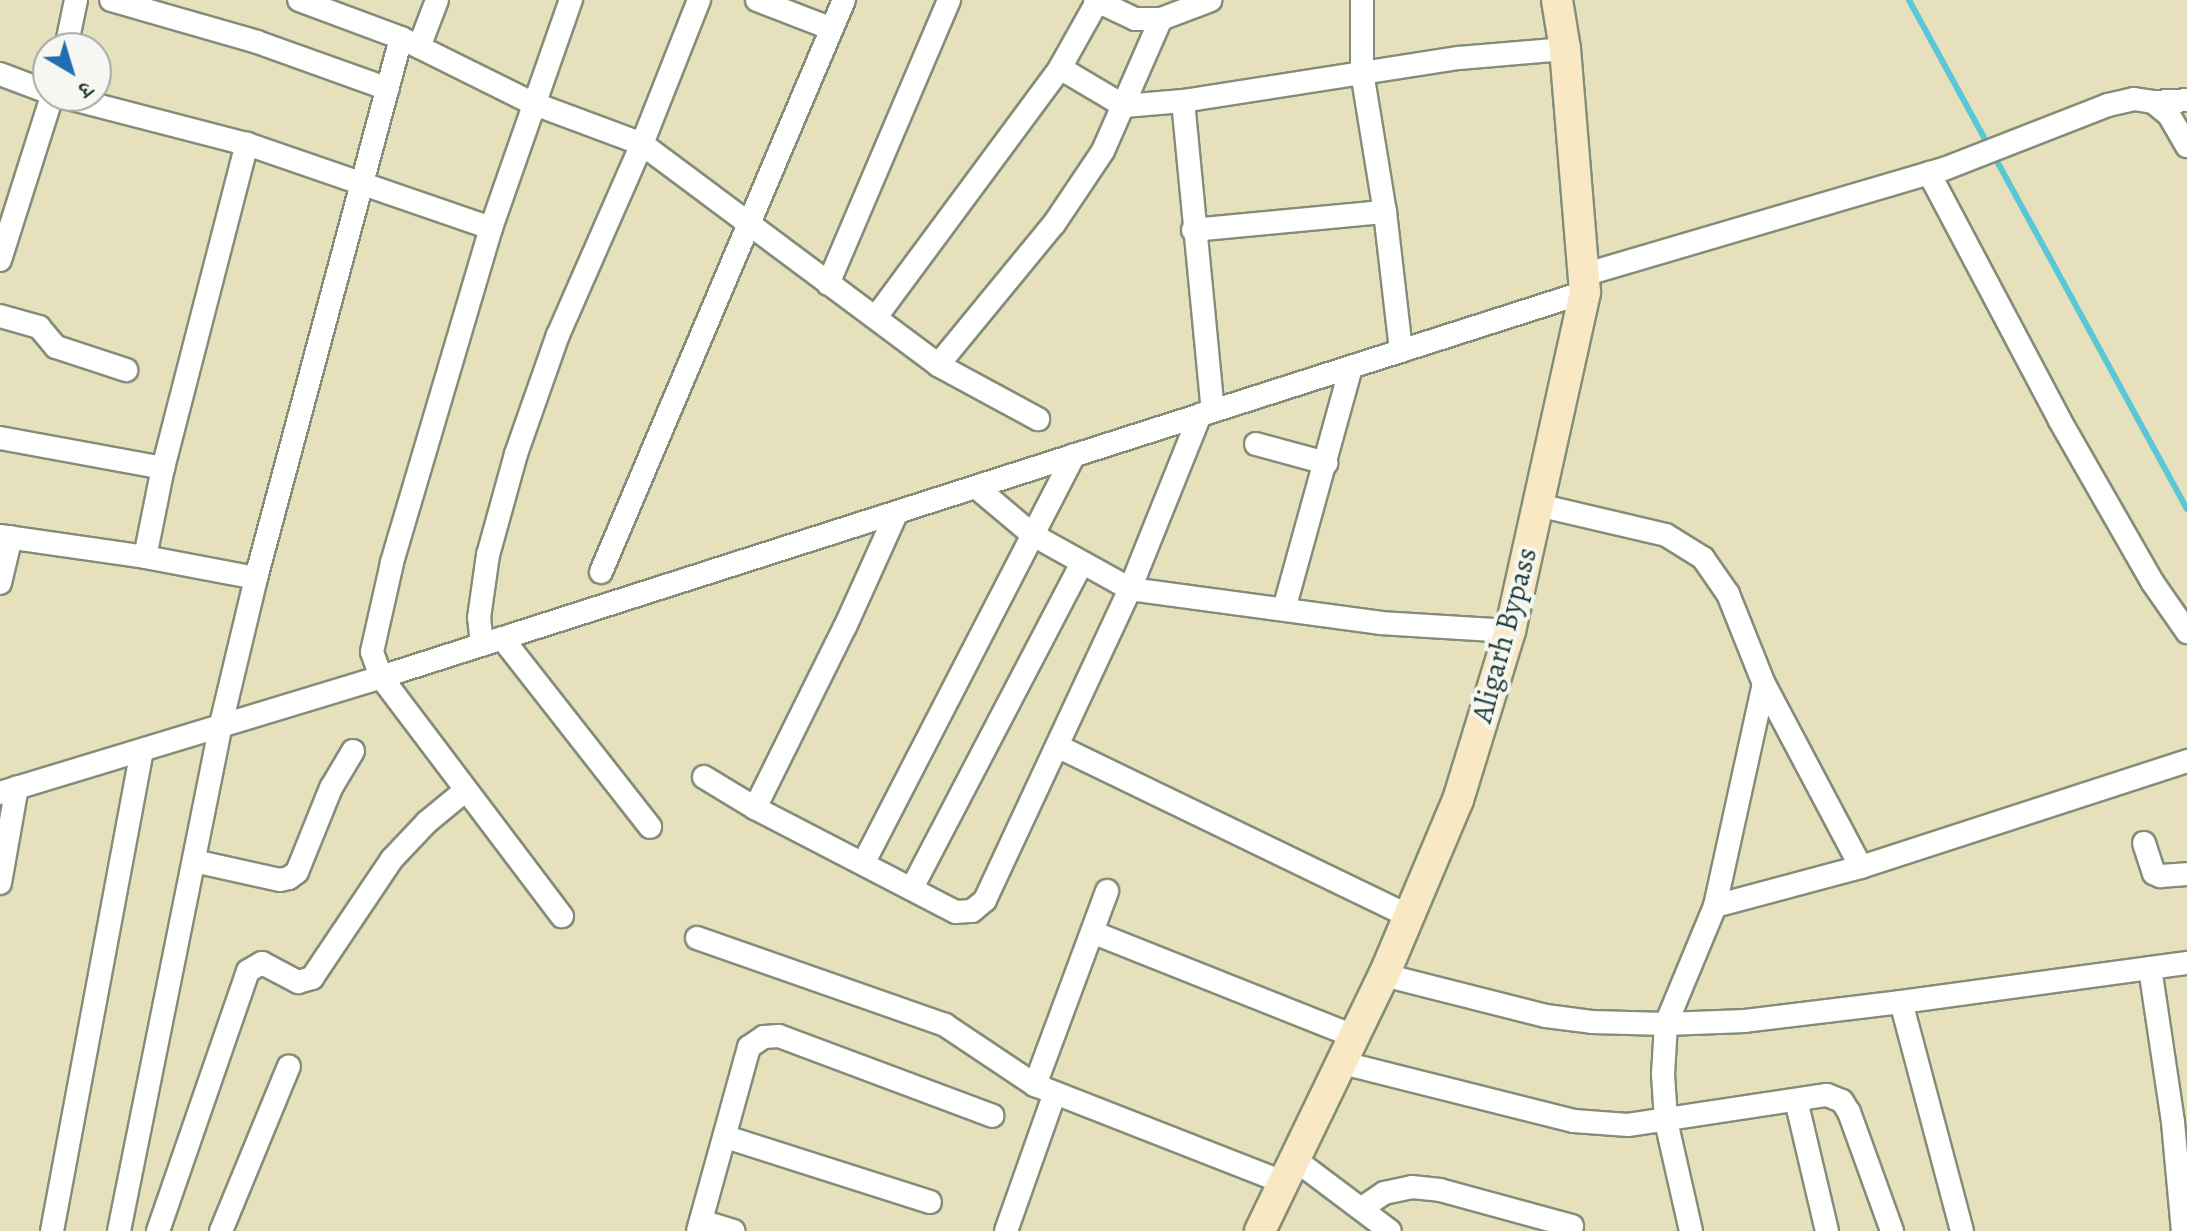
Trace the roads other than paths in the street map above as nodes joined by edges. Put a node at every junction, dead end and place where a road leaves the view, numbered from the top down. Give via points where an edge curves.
1 (76, 0) edge
2 (111, 0) edge
3 (299, 0) edge
4 (437, 0) edge
5 (571, 0) edge
6 (699, 0) edge
7 (757, 0) edge
8 (844, 0) edge
9 (949, 0) edge
10 (1211, 0) edge
11 (1362, 0) edge
12 (1557, 0) edge
13 (1096, 1) edge
14 (1161, 19) junction
15 (832, 29) junction
16 (69, 32) edge
17 (410, 43) junction
18 (1565, 49) junction
19 (1060, 68) junction
20 (1362, 72) junction
21 (0, 74) edge
22 (32, 87) edge
23 (388, 89) junction
24 (2187, 100) edge
25 (1183, 101) junction
26 (2153, 102) junction
27 (532, 103) junction
28 (1124, 106) junction
29 (112, 109) edge
30 (45, 112) edge
31 (247, 144) junction
32 (642, 144) junction
33 (2187, 146) edge
34 (1936, 171) junction
35 (365, 182) junction
36 (1385, 212) junction
37 (749, 225) junction
38 (491, 228) junction
39 (1193, 230) junction
40 (0, 260) edge
41 (828, 284) junction
42 (1584, 284) junction
43 (0, 316) edge
44 (876, 317) junction
45 (1401, 351) junction
46 (938, 365) junction
47 (1351, 367) junction
48 (126, 370) dead end
49 (1206, 413) junction
50 (1038, 419) dead end
51 (0, 438) edge
52 (1256, 444) dead end
53 (1074, 455) junction
54 (1326, 463) junction
55 (163, 468) junction
56 (976, 487) junction
57 (1538, 505) junction
58 (897, 512) junction
59 (1033, 535) junction
60 (6, 536) edge
61 (145, 557) junction
62 (1082, 563) junction
63 (601, 572) dead end
64 (256, 578) junction
65 (0, 583) edge
66 (1130, 589) junction
67 (1284, 609) junction
68 (1510, 631) junction
69 (2187, 632) edge
70 (486, 633) junction
71 (376, 664) junction
72 (1764, 684) junction
73 (221, 724) junction
74 (1057, 746) junction
75 (142, 751) junction
76 (353, 751) dead end
77 (2187, 761) edge
78 (704, 777) dead end
79 (8, 790) edge
80 (466, 790) junction
81 (755, 808) junction
82 (650, 827) dead end
83 (2144, 843) dead end
84 (194, 861) junction
85 (864, 862) junction
86 (1861, 867) junction
87 (2187, 874) edge
88 (0, 883) edge
89 (912, 888) junction
90 (1107, 891) dead end
91 (1715, 906) junction
92 (562, 916) dead end
93 (1408, 916) junction
94 (1092, 932) junction
95 (697, 938) dead end
96 (2187, 963) edge
97 (2150, 968) junction
98 (1384, 975) junction
99 (1901, 1002) junction
100 (1666, 1024) junction
101 (1348, 1050) junction
102 (289, 1066) dead end
103 (1045, 1089) junction
104 (1796, 1100) junction
105 (993, 1116) dead end
106 (1666, 1121) junction
107 (726, 1137) junction
108 (1290, 1172) junction
109 (930, 1202) dead end
110 (1362, 1208) junction
111 (699, 1226) edge
112 (1572, 1226) dead end
113 (52, 1231) edge
114 (119, 1231) edge
115 (158, 1231) edge
116 (221, 1231) edge
117 (733, 1231) edge
118 (1006, 1231) edge
119 (1260, 1231) edge
120 (1390, 1231) edge
121 (1691, 1231) edge
122 (1827, 1231) edge
123 (1892, 1231) edge
124 (1962, 1231) edge
125 (2183, 1231) edge

1 - 16 street
2 - 23 street via 257,42
3 - 17 street
4 - 17 street
5 - 27 street
6 - 32 street
7 - 15 street
8 - 15 street
9 - 41 street
10 - 14 street
11 - 20 street
12 - 18 main road, Aligarh Bypass
13 - 14 street via 1135,19
13 - 19 street
14 - 28 street
15 - 37 street
17 - 23 street
17 - 27 street
18 - 20 street
18 - 42 main road, Aligarh Bypass
19 - 28 street
19 - 44 street
20 - 25 street
20 - 36 street
21 - 22 street
23 - 35 street
24 - 26 street
25 - 28 street
25 - 39 street
26 - 33 street via 2169,115
26 - 34 street via 2134,99 2108,105
27 - 32 street
27 - 38 street
28 - 46 street via 1103,151 1054,224
29 - 31 street
30 - 40 street
31 - 35 street
31 - 55 street
32 - 37 street
32 - 70 street via 558,335 516,454 488,555
34 - 42 street
34 - 69 street via 2059,419
35 - 38 street
35 - 64 street
36 - 39 street
36 - 45 street
37 - 41 street
37 - 63 street
38 - 71 street via 392,563
39 - 49 street
41 - 44 street
42 - 45 street
42 - 57 main road, Aligarh Bypass
43 - 48 street via 39,327 56,347
44 - 46 street
45 - 47 street
46 - 50 street
47 - 49 street
47 - 54 street
49 - 53 street
49 - 66 street
51 - 55 street
52 - 54 street
53 - 56 street
53 - 59 street
54 - 67 street
55 - 61 street
56 - 58 street
56 - 59 street
57 - 68 main road, Aligarh Bypass
57 - 72 street via 1666,535 1703,558 1728,594
58 - 70 street
58 - 81 street
59 - 62 street
59 - 85 street
60 - 61 street
60 - 65 street
61 - 64 street
62 - 66 street
62 - 89 street
64 - 73 street
66 - 67 street
66 - 74 street
67 - 68 street via 1380,623
68 - 93 main road, Aligarh Bypass via 1458,800
70 - 71 street
70 - 82 street
71 - 73 street
71 - 80 street
72 - 86 street
72 - 91 street
73 - 75 street
73 - 84 street
74 - 89 street via 985,900 972,911 956,912
74 - 93 street
75 - 79 street
75 - 113 street
76 - 84 street via 331,788 297,872 289,878
77 - 86 street
78 - 81 street
79 - 88 street
80 - 92 street
80 - 115 street via 392,859 312,978 298,982 262,963 248,971
81 - 85 street
83 - 87 street via 2154,873
84 - 114 street
85 - 89 street
86 - 91 street
90 - 94 street
91 - 100 street
93 - 98 main road, Aligarh Bypass
94 - 101 street
94 - 103 street
95 - 103 street via 945,1025
96 - 97 street
97 - 99 street
97 - 125 street
98 - 100 street via 1546,1016
98 - 101 main road, Aligarh Bypass
99 - 100 street via 1745,1021
99 - 124 street
100 - 106 street
101 - 106 street via 1574,1121
101 - 108 main road, Aligarh Bypass
102 - 116 street
103 - 108 street
103 - 118 street
104 - 106 street
104 - 122 street
104 - 123 street via 1827,1095 1842,1101
105 - 107 street via 779,1036 764,1037 749,1047
106 - 121 street
107 - 109 street
107 - 111 street
108 - 110 street
108 - 119 main road, Aligarh Bypass
110 - 112 street via 1384,1193 1412,1187
110 - 120 street
111 - 117 street

